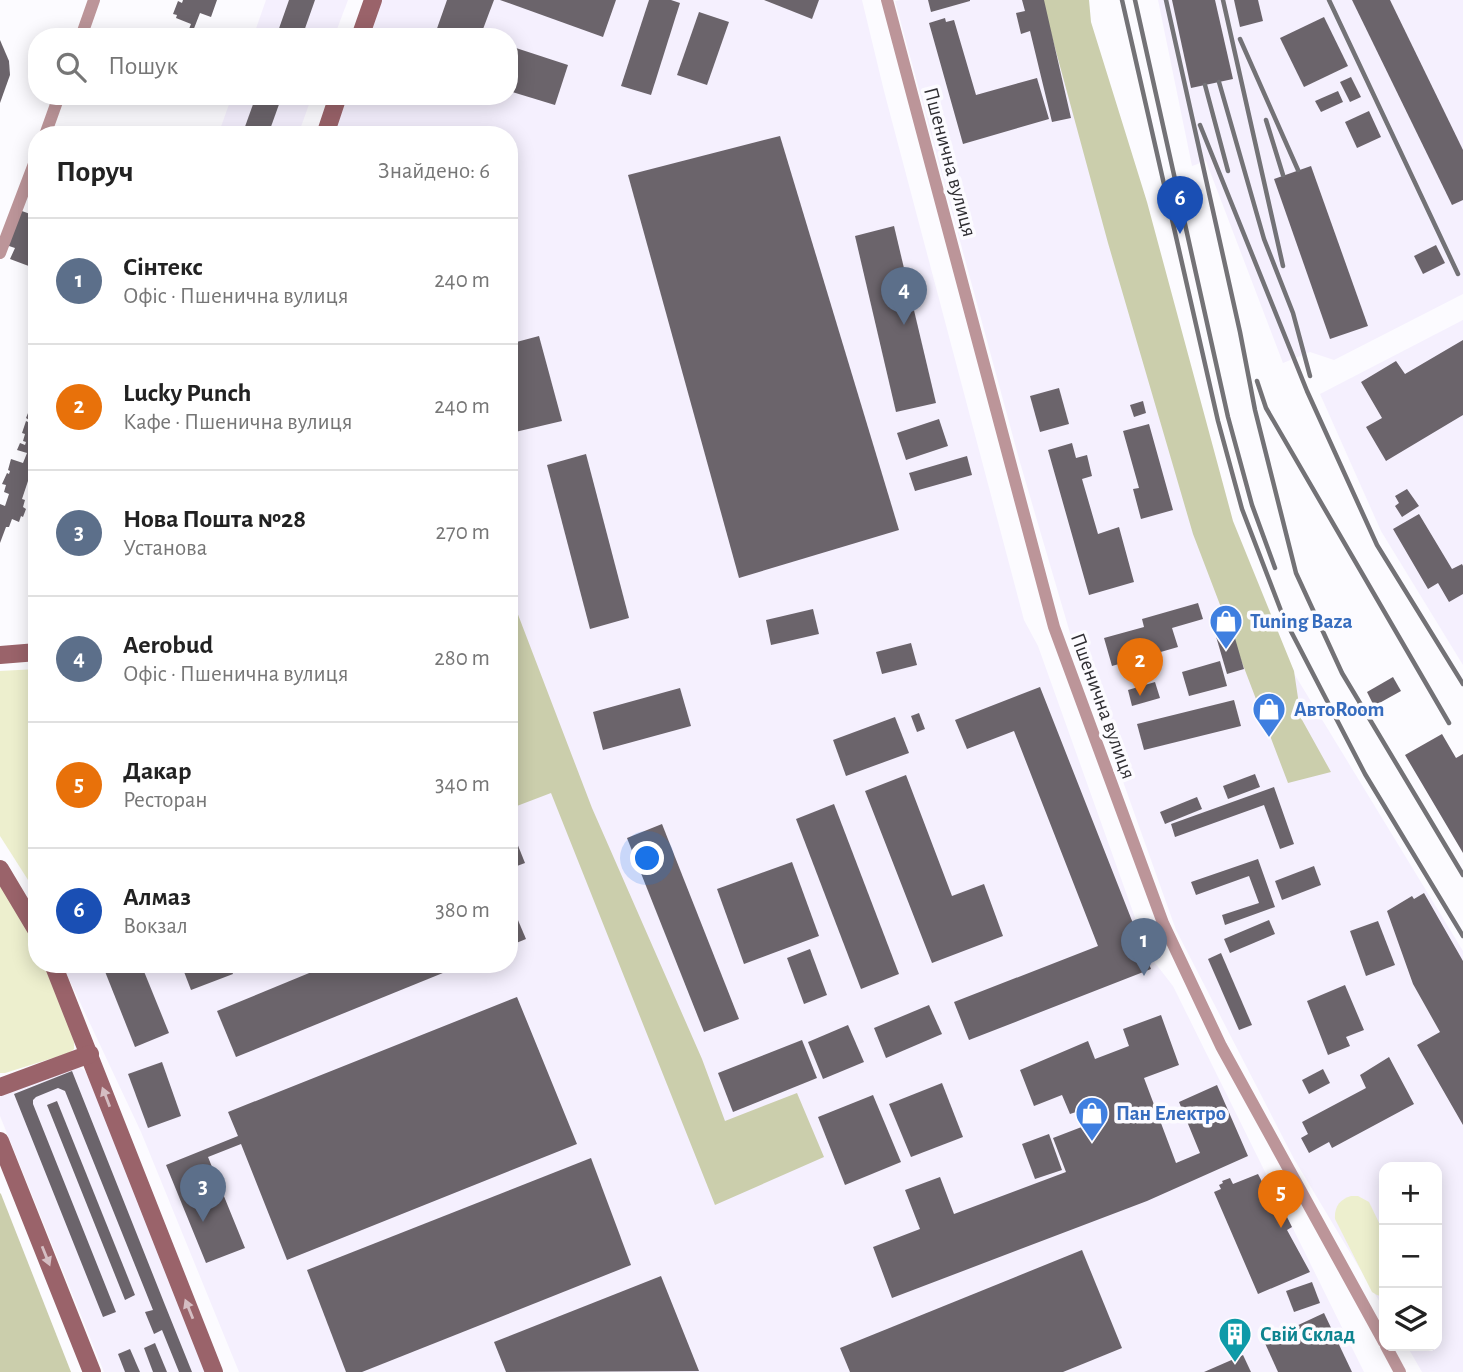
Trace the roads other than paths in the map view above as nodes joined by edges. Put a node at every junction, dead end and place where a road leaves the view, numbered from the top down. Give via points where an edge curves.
1 (94, 0) edge
2 (373, 0) edge
3 (887, 0) edge
4 (84, 28) edge
5 (363, 28) edge
6 (56, 105) edge
7 (335, 105) edge
8 (48, 126) edge
9 (328, 126) edge
10 (28, 180) edge
11 (0, 253) edge
12 (28, 653) edge
13 (0, 655) edge
14 (0, 869) edge
15 (28, 916) edge
16 (57, 973) edge
17 (90, 1054) junction
18 (0, 1087) edge
19 (0, 1141) edge
20 (0, 1177) edge
21 (20, 1193) junction
22 (1379, 1333) edge
23 (1389, 1351) edge
24 (92, 1372) edge
25 (214, 1372) edge
26 (1400, 1372) edge

1 - 4 street
2 - 5 main road
3 - 22 street, Пшенична вулиця via 1054,627 1158,910 1221,1045
6 - 8 street
7 - 9 main road
10 - 11 street
12 - 13 main road
14 - 15 main road
16 - 17 main road
17 - 18 main road
25 -> 17 main road
19 - 21 main road
20 - 21 main road
21 -> 24 main road
23 - 26 street, Пшенична вулиця

